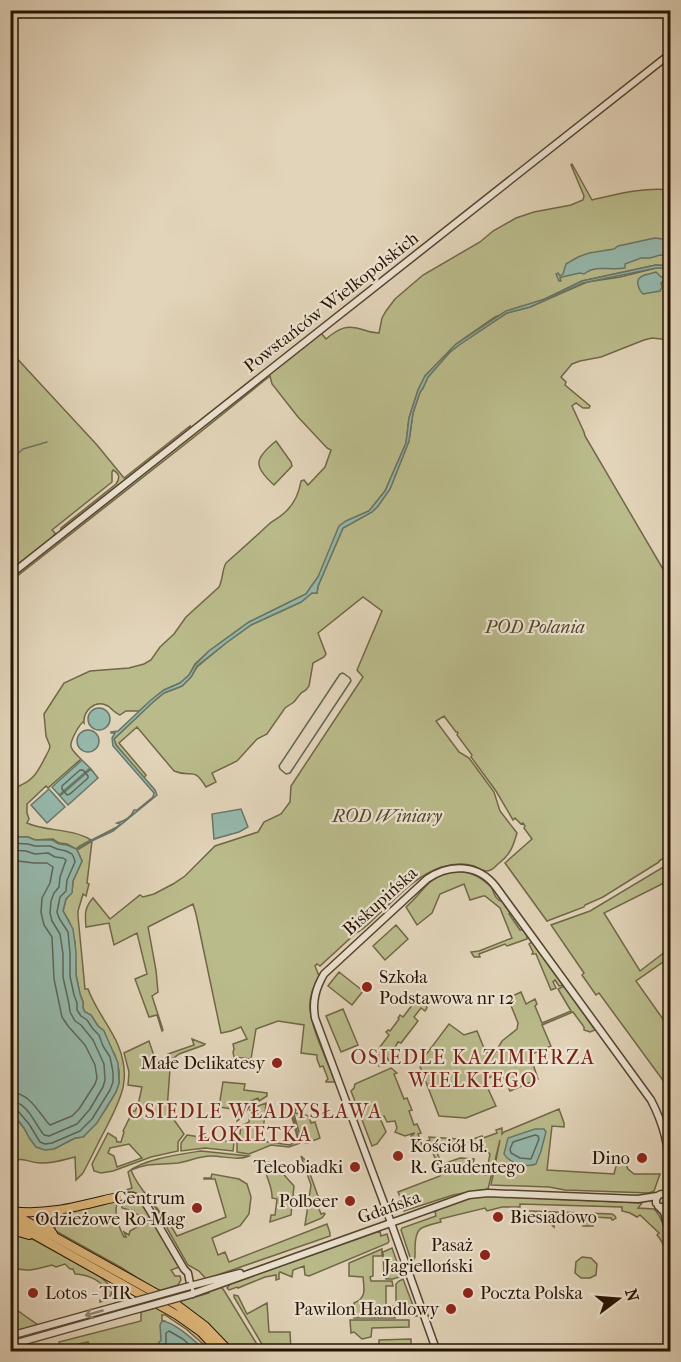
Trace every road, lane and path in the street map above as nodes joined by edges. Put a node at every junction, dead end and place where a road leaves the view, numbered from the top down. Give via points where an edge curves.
1 (670, 54) edge
2 (10, 575) edge
3 (117, 1197) joint
4 (664, 1200) edge
5 (10, 1211) edge
6 (53, 1211) junction
7 (10, 1221) edge
8 (391, 1222) junction
9 (670, 1224) edge
10 (10, 1234) edge
11 (670, 1235) edge
12 (48, 1242) junction
13 (66, 1243) junction
14 (261, 1268) junction
15 (190, 1286) junction
16 (192, 1294) junction
17 (10, 1336) edge
18 (10, 1345) edge
19 (220, 1352) edge
20 (230, 1352) edge
21 (437, 1352) edge

1 - 2 street, Powstańców Wielkopolskich
3 - 6 main road
3 - 15 street via 133,1196 146,1204
4 - 8 street, Gdańska via 479,1194
4 - 8 street, Biskupińska via 669,1179 668,1148 651,1100 496,887 474,870 449,869 424,881 329,968 315,995 315,1018
4 - 9 street
4 - 11 street
5 - 6 main road
5 - 13 main road
6 - 13 main road via 46,1224
7 - 12 main road
8 - 14 street, Gdańska
8 - 21 street, Biskupińska
10 - 12 main road via 24,1233
12 - 19 main road via 177,1315
13 - 20 main road via 177,1305
14 - 15 street, Gdańska
14 - 16 street, Gdańska
15 - 16 street, bridge
15 -> 17 street, Gdańska, bridge
16 - 18 street, Gdańska, bridge

